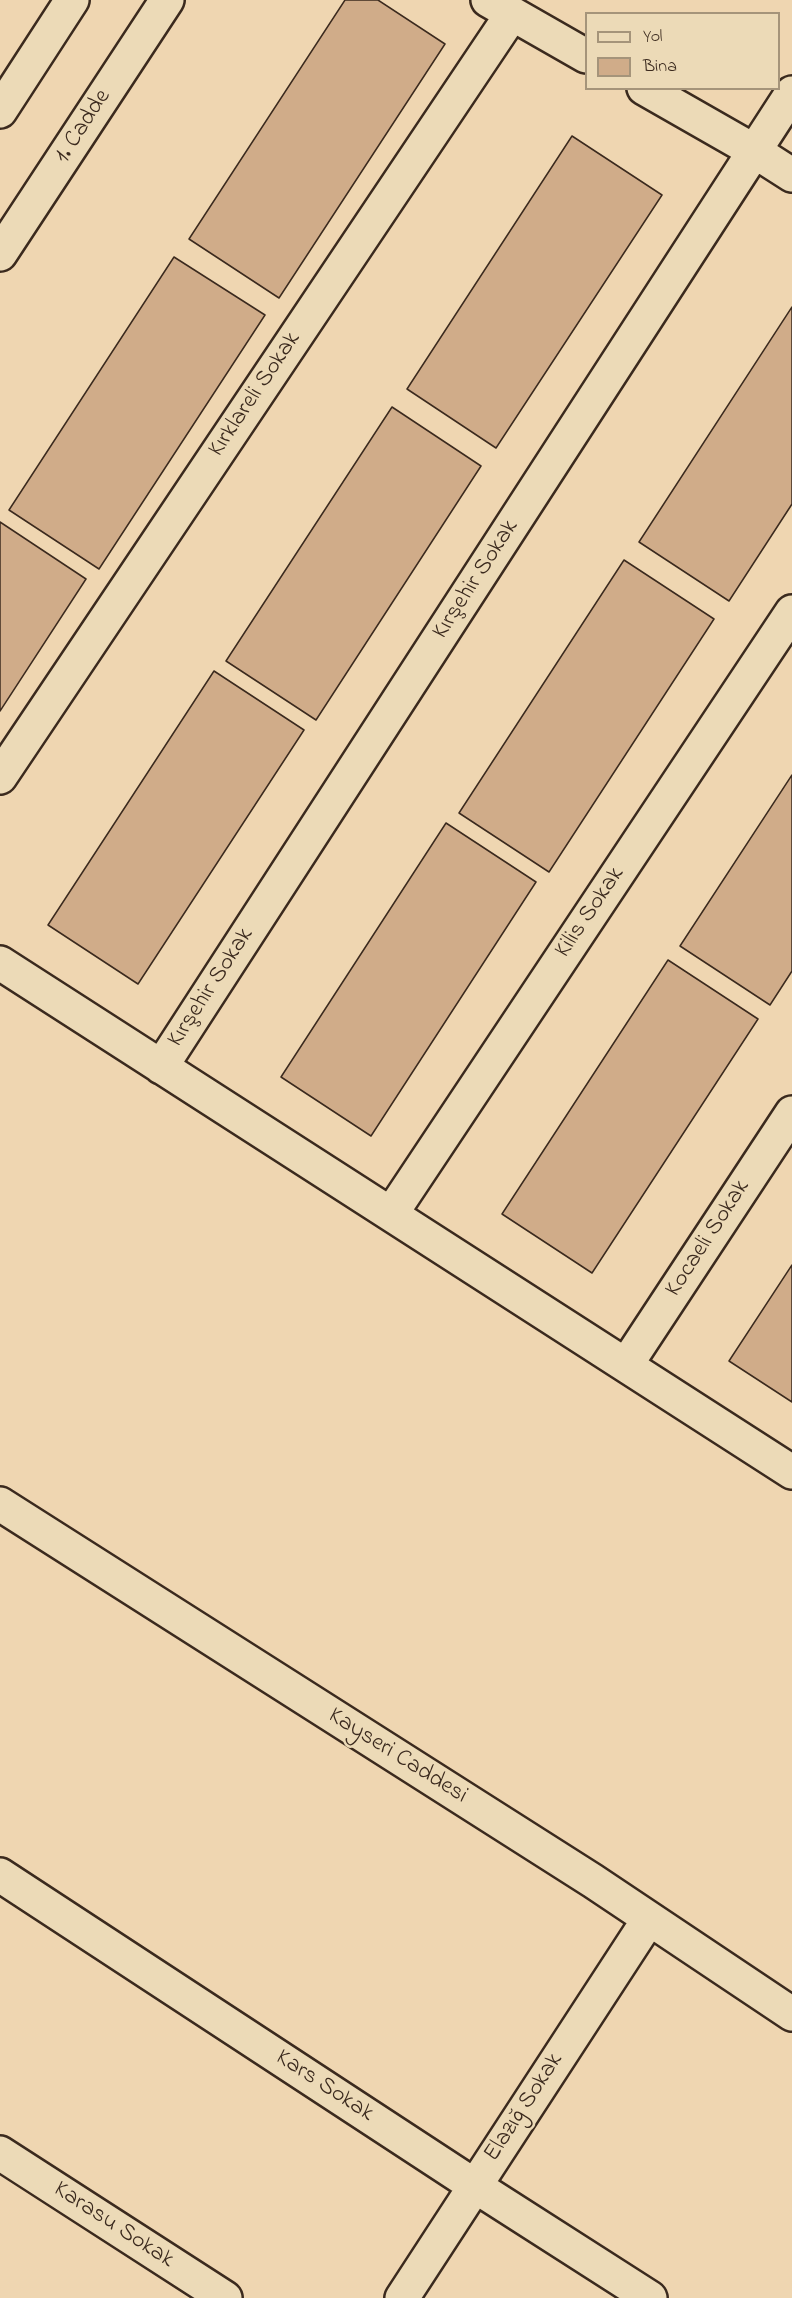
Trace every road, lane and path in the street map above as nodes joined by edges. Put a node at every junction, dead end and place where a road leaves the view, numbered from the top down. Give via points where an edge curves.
1 (72, 0) edge
2 (167, 0) edge
3 (500, 7) edge
4 (585, 55) edge
5 (648, 90) edge
6 (792, 93) edge
7 (0, 111) edge
8 (756, 152) junction
9 (792, 175) edge
10 (0, 254) edge
11 (792, 612) edge
12 (0, 777) edge
13 (0, 963) edge
14 (161, 1066) junction
15 (792, 1113) edge
16 (391, 1214) junction
17 (626, 1365) junction
18 (792, 1472) edge
19 (0, 1504) edge
20 (0, 1875) edge
21 (649, 1919) junction
22 (792, 2014) edge
23 (0, 2153) edge
24 (475, 2186) junction
25 (225, 2298) edge
26 (402, 2298) edge
27 (650, 2298) edge

1 - 7 street
2 - 10 street, 1. Cadde
3 - 4 street
3 - 12 street, Kırklareli Sokak
5 - 8 street
6 - 8 street, Kırşehir Sokak
8 - 9 street
8 - 14 street, Kırşehir Sokak
11 - 16 street, Kilis Sokak
13 - 14 street
14 - 16 street
15 - 17 street, Kocaeli Sokak
16 - 17 street
17 - 18 street
19 - 21 street, Kayseri Caddesi
20 - 24 street, Kars Sokak
21 - 22 street, Kayseri Caddesi
21 - 24 street, Elazığ Sokak
23 - 25 street, Karasu Sokak
24 - 26 street, Elazığ Sokak
24 - 27 street, Kars Sokak

